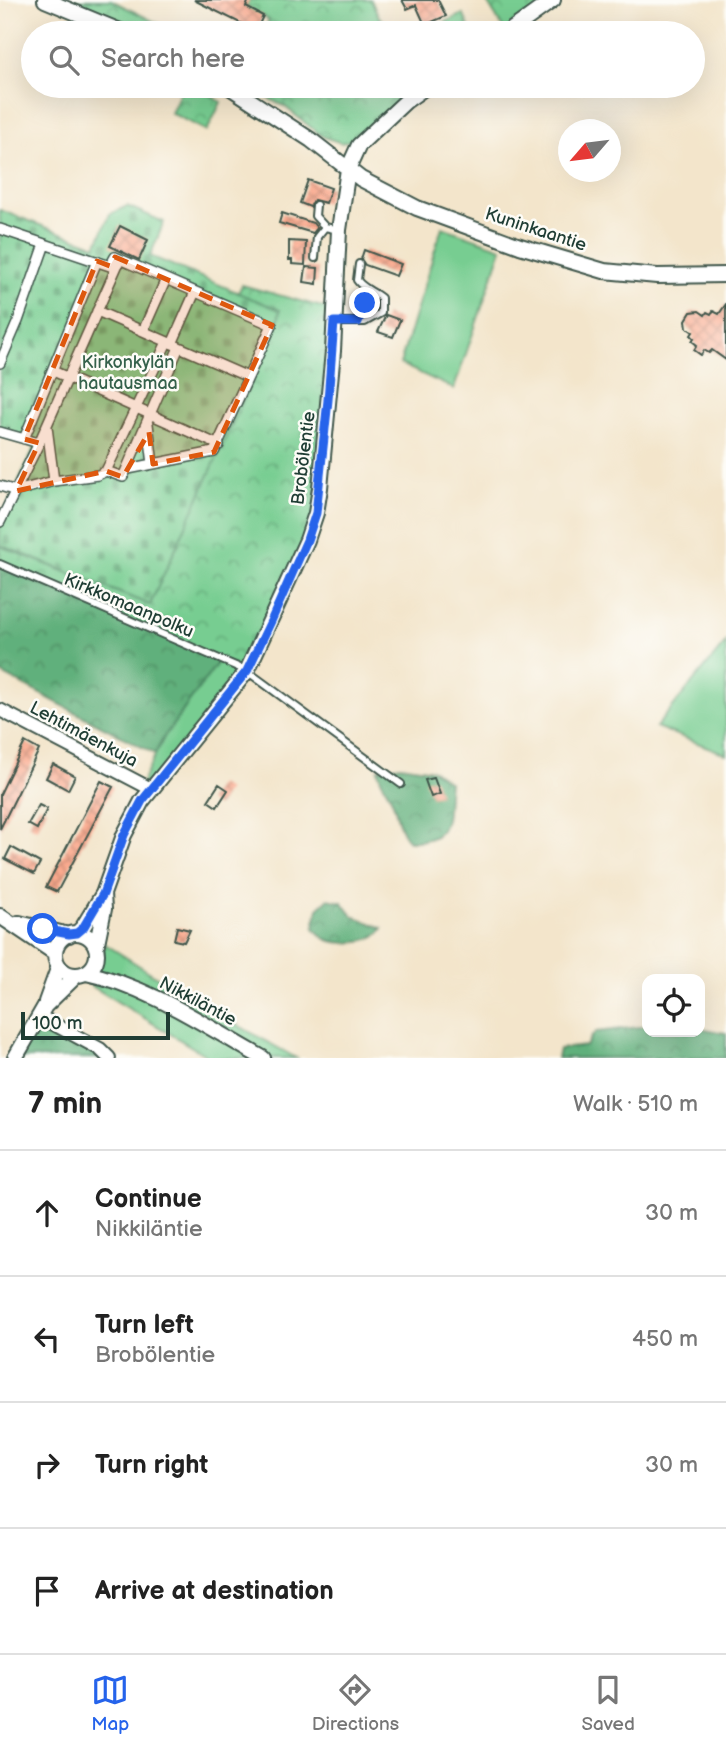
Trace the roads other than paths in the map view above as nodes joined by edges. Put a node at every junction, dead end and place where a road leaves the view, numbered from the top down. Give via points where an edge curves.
1 (45, 0) edge
2 (553, 0) edge
3 (96, 21) edge
4 (524, 21) edge
5 (246, 98) edge
6 (412, 98) edge
7 (348, 169) junction
8 (316, 205) dead end
9 (0, 229) edge
10 (332, 229) junction
11 (45, 244) junction
12 (115, 257) junction
13 (315, 258) dead end
14 (97, 261) junction
15 (359, 264) dead end
16 (726, 275) edge
17 (166, 279) junction
18 (367, 289) junction
19 (195, 292) junction
20 (97, 311) junction
21 (334, 322) junction
22 (358, 322) junction
23 (143, 331) junction
24 (173, 344) junction
25 (0, 363) edge
26 (52, 372) junction
27 (67, 377) junction
28 (247, 377) junction
29 (137, 408) junction
30 (149, 418) junction
31 (47, 425) junction
32 (0, 432) edge
33 (24, 439) junction
34 (39, 443) junction
35 (219, 445) junction
36 (153, 464) junction
37 (128, 469) junction
38 (106, 471) junction
39 (54, 481) junction
40 (0, 486) edge
41 (16, 491) junction
42 (0, 522) edge
43 (0, 564) edge
44 (247, 671) junction
45 (0, 710) edge
46 (401, 784) dead end
47 (151, 789) junction
48 (103, 894) junction
49 (5, 918) edge
50 (73, 934) junction
51 (97, 953) junction
52 (57, 960) junction
53 (81, 974) junction
54 (114, 979) junction
55 (42, 1011) junction
56 (15, 1058) edge
57 (109, 1058) edge
58 (263, 1058) edge

1 - 3 street
2 - 4 street
5 - 7 street, Kuninkaantie
6 - 7 street, Brobölentie via 366,137
7 - 10 street, Brobölentie
7 - 16 street, Kuninkaantie via 417,208 604,271
8 - 10 lane via 315,216
9 - 11 street
10 - 13 lane via 317,237
10 - 21 street, Brobölentie
11 - 14 street
11 - 25 street
12 - 14 street via 110,266
12 - 17 street
12 - 20 street via 118,264
14 - 26 street
15 - 18 lane via 357,280
17 - 19 street
17 - 23 street
18 - 22 lane
18 - 22 lane via 381,298 382,308 377,317
19 - 24 street
19 - 28 street via 272,325
20 - 23 street
20 - 27 street
21 - 22 lane
21 - 44 street, Brobölentie via 316,513
23 - 24 street
24 - 28 street
24 - 29 street
24 - 30 street
26 - 27 street
26 - 33 street
27 - 29 street
27 - 31 street
28 - 35 street
29 - 30 street
29 - 38 street
30 - 35 street
30 - 36 street
30 - 37 street
31 - 34 street
31 - 39 street
32 - 33 street
33 - 34 street
34 - 41 street
35 - 36 street via 214,452
36 - 37 street
37 - 38 street via 123,477
38 - 39 street
39 - 41 street
40 - 41 street
41 - 42 street
43 - 44 lane, Kirkkomaanpolku
44 - 46 lane, Kirkkomaanpolku
44 - 47 street, Brobölentie
45 - 47 street, Lehtimäenkuja
47 - 48 street, Brobölentie via 124,835
48 - 50 street, Brobölentie via 83,928
48 - 51 street, Brobölentie
49 - 50 street
49 - 52 street
50 - 51 street via 89,938
50 - 52 street via 59,942
51 - 53 street via 91,969
51 - 54 street, Nikkiläntie
52 - 53 street via 69,974
52 - 55 street
53 - 54 street, Nikkiläntie
53 - 55 street
54 - 58 street, Nikkiläntie
55 - 56 street
55 - 57 street

